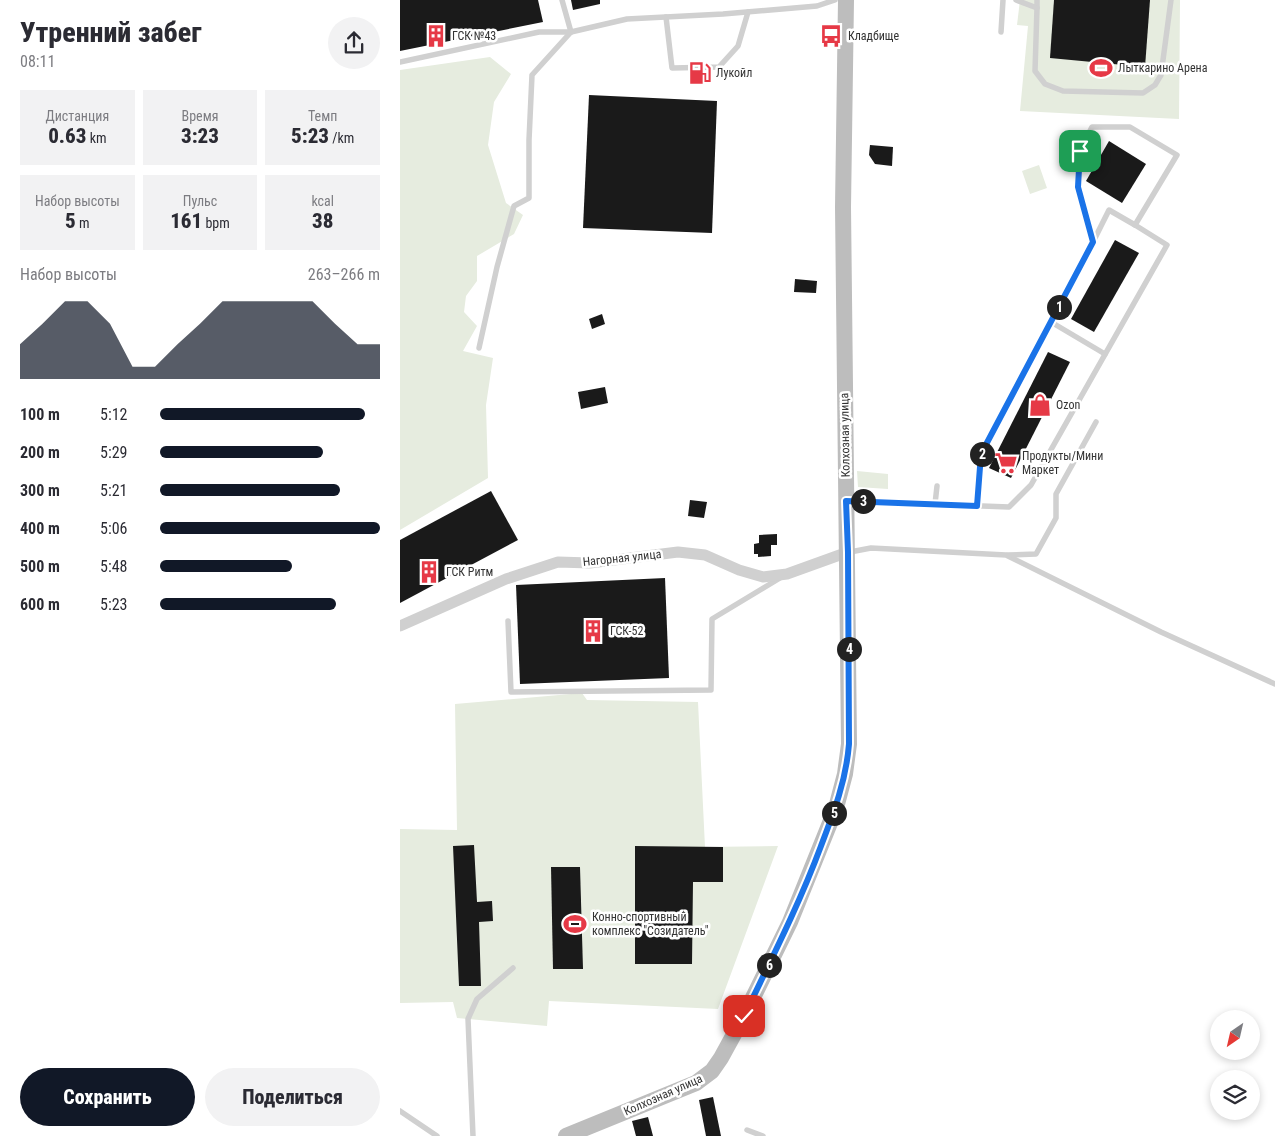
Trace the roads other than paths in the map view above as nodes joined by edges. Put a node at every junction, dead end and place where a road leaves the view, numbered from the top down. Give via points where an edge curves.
1 (562, 0) edge
2 (835, 0) edge
3 (846, 0) edge
4 (1004, 0) edge
5 (1016, 0) edge
6 (1037, 0) edge
7 (1171, 0) edge
8 (827, 1) edge
9 (1037, 8) junction
10 (748, 12) junction
11 (666, 17) junction
12 (571, 32) junction
13 (1001, 32) dead end
14 (400, 62) edge
15 (1135, 225) junction
16 (1093, 242) junction
17 (1051, 322) junction
18 (479, 348) dead end
19 (1105, 354) junction
20 (1096, 422) dead end
21 (937, 486) dead end
22 (846, 501) junction
23 (936, 504) junction
24 (977, 506) junction
25 (848, 552) junction
26 (1006, 555) junction
27 (787, 574) junction
28 (508, 621) dead end
29 (400, 626) edge
30 (1275, 684) edge
31 (513, 968) dead end
32 (400, 1111) edge
33 (747, 1130) dead end
34 (437, 1136) edge
35 (473, 1136) edge
36 (566, 1136) edge
37 (763, 1136) edge

1 - 12 lane
2 - 8 lane
3 - 22 street, Колхозная улица via 843,207
4 - 13 lane
5 - 9 lane
6 - 9 lane
7 - 9 lane via 1162,74 1154,86 1143,93 1063,91 1045,84 1035,71
8 - 10 lane via 817,6
10 - 11 lane
10 - 11 lane via 738,46 719,67 672,68
11 - 12 lane via 627,19
12 - 14 lane via 539,32
12 - 18 lane via 532,75 529,198 514,206
15 - 16 lane via 1109,210
15 - 16 lane via 1177,155 1130,127 1092,127 1080,151 1078,187
15 - 19 lane via 1167,245
16 - 17 lane
17 - 19 lane
17 - 24 lane via 981,454
19 - 24 lane via 1031,485 1009,508
20 - 26 lane via 1056,494 1056,518 1036,554
21 - 23 lane
22 - 23 lane
22 - 25 street, Колхозная улица
23 - 24 lane
25 - 26 lane via 870,548
25 - 27 street, Нагорная улица
25 - 36 street, Колхозная улица via 849,744 842,789 790,922 744,1016 712,1071 696,1083
26 - 30 lane
27 - 28 lane via 712,619 711,690 511,692
27 - 29 street, Нагорная улица via 763,577 706,555 678,552 590,563 558,562 506,579
31 - 35 lane via 477,999 468,1019
32 - 34 lane
33 - 37 lane

